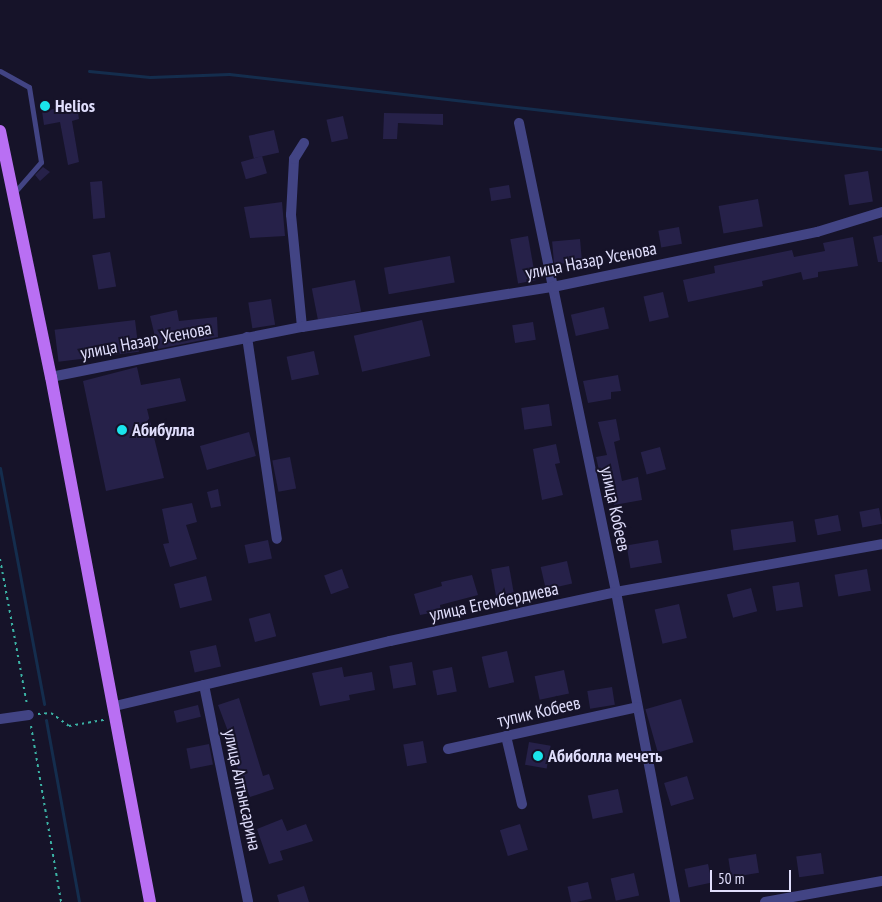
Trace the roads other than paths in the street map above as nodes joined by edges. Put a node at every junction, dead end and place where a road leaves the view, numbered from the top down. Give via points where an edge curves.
1 (0, 71) edge
2 (520, 123) dead end
3 (0, 131) edge
4 (304, 143) dead end
5 (14, 193) junction
6 (882, 212) edge
7 (553, 287) junction
8 (302, 327) junction
9 (247, 337) junction
10 (52, 376) junction
11 (277, 539) dead end
12 (882, 544) edge
13 (616, 592) junction
14 (204, 685) junction
15 (637, 707) junction
16 (116, 711) junction
17 (29, 715) road end
18 (0, 719) edge
19 (506, 736) junction
20 (448, 750) dead end
21 (522, 804) dead end
22 (882, 881) edge
23 (150, 902) edge
24 (248, 902) edge
25 (674, 902) edge
26 (765, 902) edge

1 - 5 lane via 29,87 41,162
2 - 7 street, улица Кобеев
3 - 5 main road
4 - 8 street via 294,159 291,215
5 - 10 main road
6 - 7 street, улица Назар Усенова via 817,232
7 - 8 street, улица Назар Усенова
7 - 13 street, улица Кобеев
8 - 9 street, улица Назар Усенова
9 - 10 street, улица Назар Усенова
9 - 11 street
10 - 16 main road
12 - 13 street, улица Егембердиева
13 - 14 street, улица Егембердиева
13 - 15 street, улица Кобеев
14 - 16 street, улица Егембердиева
14 - 24 street, улица Алтынсарина
15 - 19 street, тупик Кобеев
15 - 25 street, улица Кобеев
16 - 23 main road
17 - 18 street
19 - 20 street, тупик Кобеев
19 - 21 street
22 - 26 street

